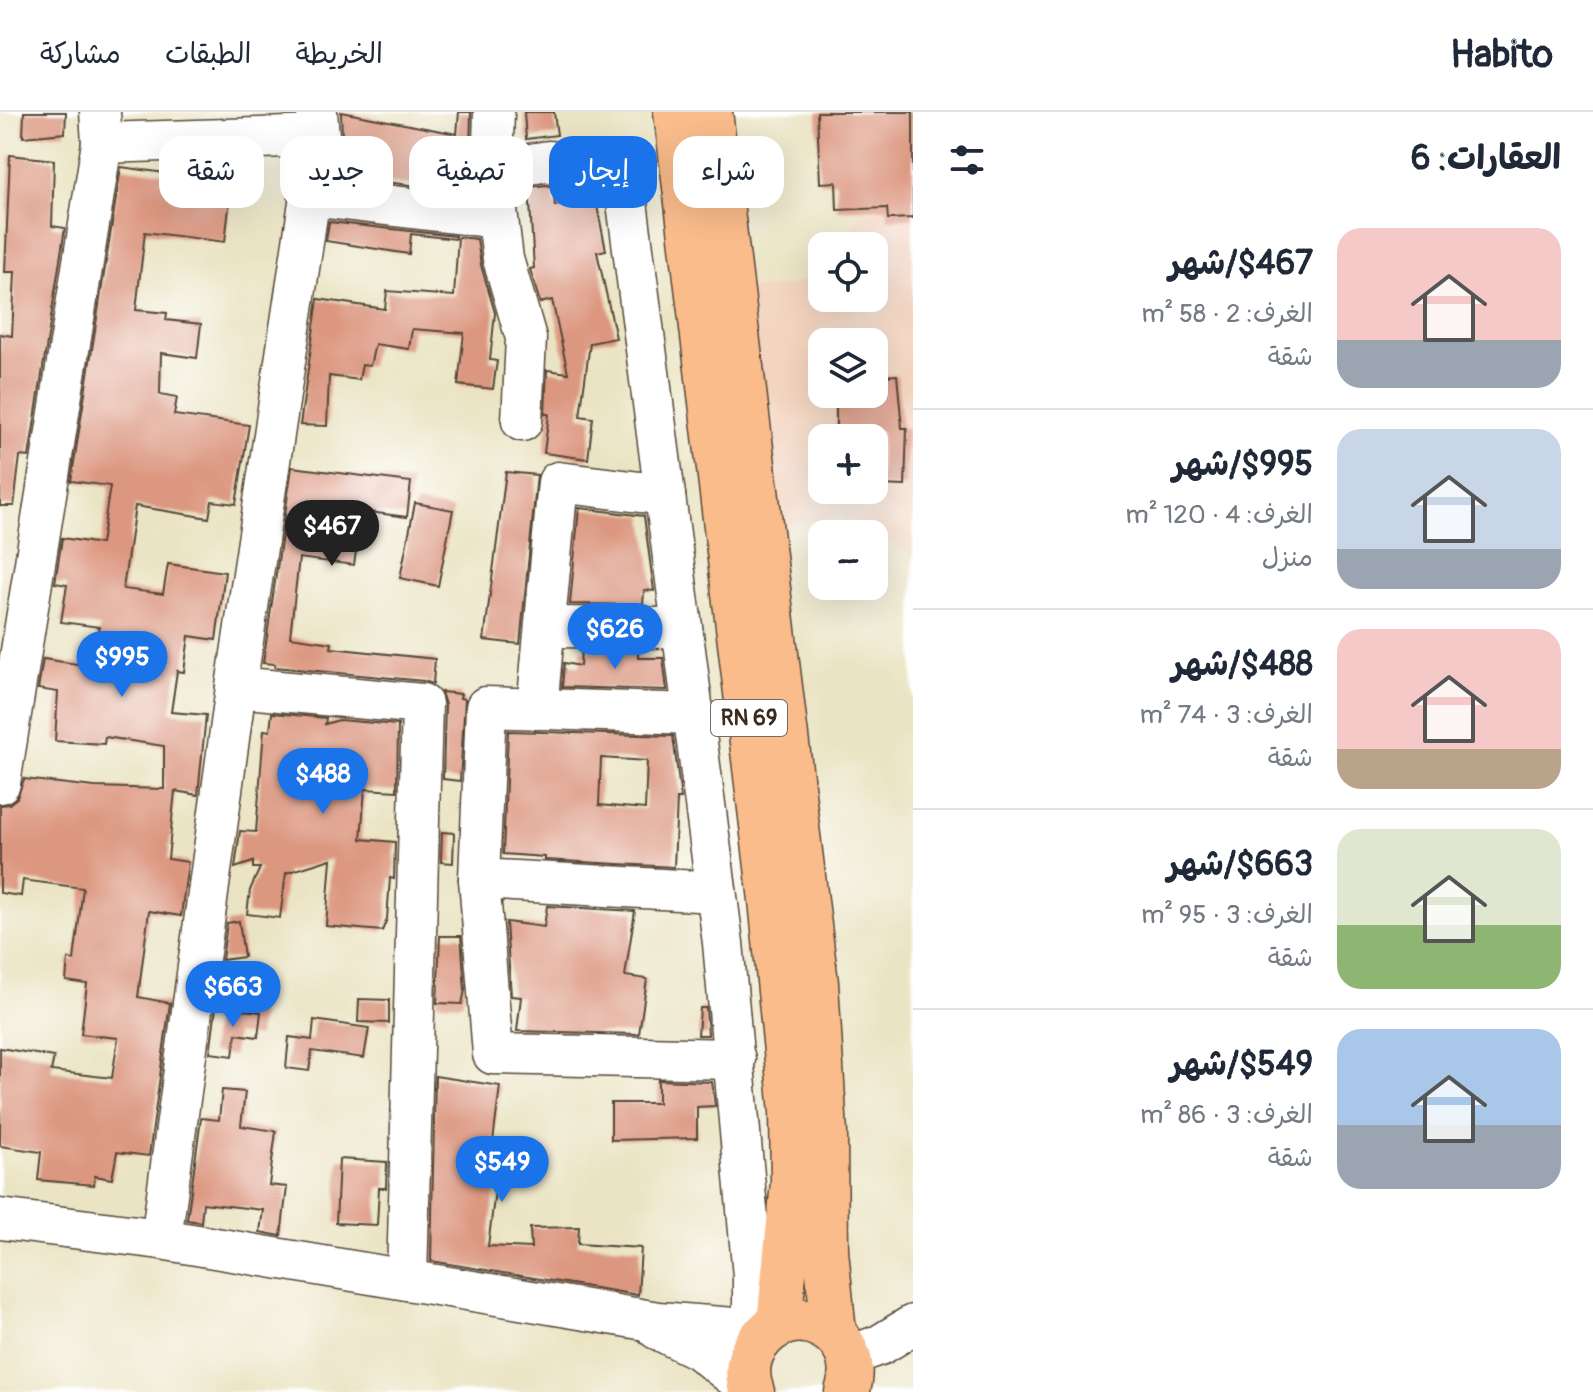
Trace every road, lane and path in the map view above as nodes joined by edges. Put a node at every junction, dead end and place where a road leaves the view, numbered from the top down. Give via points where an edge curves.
1 (494, 112) edge
2 (676, 112) edge
3 (710, 112) edge
4 (318, 124) edge
5 (101, 127) edge
6 (493, 136) edge
7 (533, 164) edge
8 (393, 206) edge
9 (307, 208) edge
10 (495, 208) edge
11 (496, 218) junction
12 (522, 421) dead end
13 (665, 495) junction
14 (545, 627) junction
15 (682, 628) junction
16 (236, 687) junction
17 (537, 709) junction
18 (693, 714) junction
19 (0, 783) edge
20 (479, 879) junction
21 (716, 892) junction
22 (735, 1059) junction
23 (0, 1219) edge
24 (161, 1239) junction
25 (407, 1280) junction
26 (620, 1316) junction
27 (913, 1325) edge
28 (760, 1351) edge
29 (843, 1360) edge

1 - 6 street
2 - 28 main road, RN 69 via 792,1112 793,1183
3 - 29 main road via 816,983 826,1251
4 - 5 street
5 - 19 street
7 - 13 street via 549,161 625,187
8 - 11 street
9 - 16 street
10 - 11 street
11 - 12 street via 526,338
13 - 14 street via 558,482
13 - 15 street
14 - 15 street
14 - 17 street
15 - 18 street
16 - 24 street
16 - 25 street via 422,704
17 - 18 street
17 - 20 street via 486,707
18 - 21 street
20 - 21 street
20 - 22 street via 493,1054
21 - 22 street
22 - 28 street
23 - 24 street
24 - 25 street
25 - 26 street
26 - 28 street via 695,1326
26 - 28 street via 698,1349
27 - 29 street
28 - 29 main road via 790,1321 813,1322

